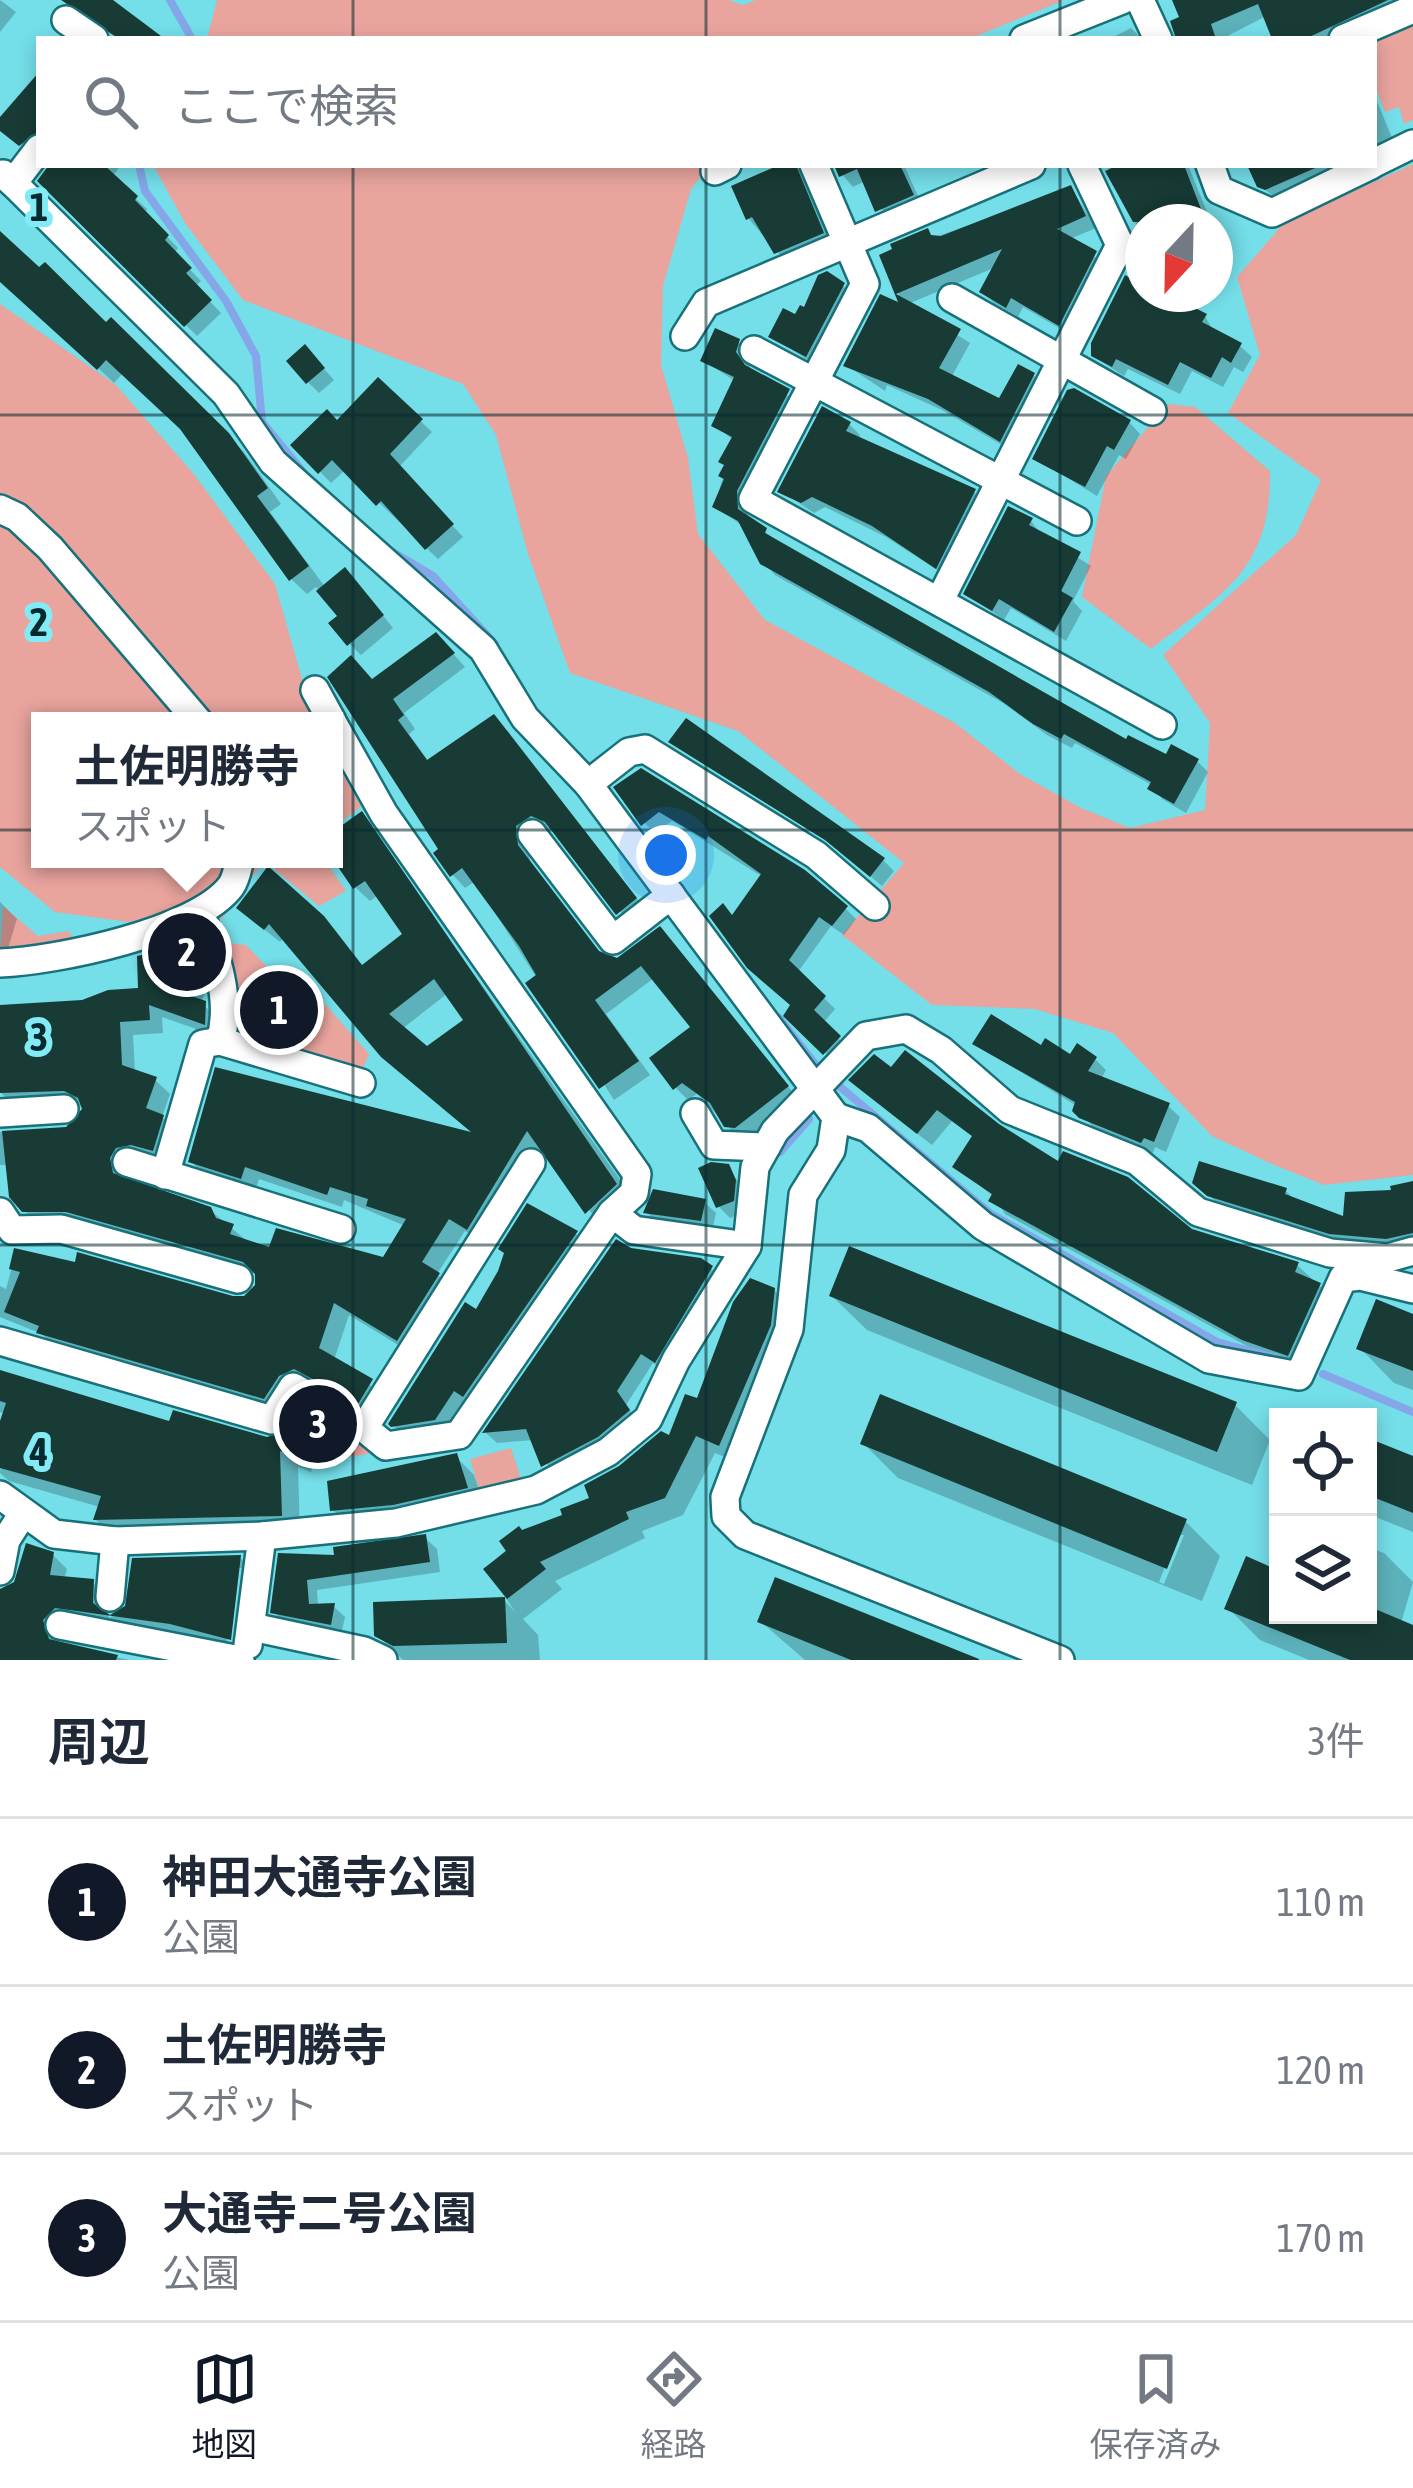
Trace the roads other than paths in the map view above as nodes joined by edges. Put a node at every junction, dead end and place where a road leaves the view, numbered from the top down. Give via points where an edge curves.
1 (1122, 0) edge
2 (1140, 0) edge
3 (1413, 9) edge
4 (66, 20) dead end
5 (90, 36) edge
6 (1033, 36) edge
7 (1157, 36) edge
8 (1350, 36) edge
9 (1413, 145) edge
10 (36, 151) edge
11 (1377, 162) edge
12 (815, 168) edge
13 (1024, 168) edge
14 (1084, 168) edge
15 (1211, 168) edge
16 (1364, 168) edge
17 (6, 177) edge
18 (1125, 240) edge
19 (848, 242) junction
20 (1125, 260) edge
21 (952, 298) dead end
22 (685, 336) dead end
23 (754, 350) dead end
24 (1064, 362) junction
25 (815, 381) junction
26 (1152, 410) dead end
27 (1002, 481) junction
28 (0, 508) edge
29 (1078, 521) dead end
30 (940, 600) junction
31 (314, 690) dead end
32 (190, 712) edge
33 (327, 712) edge
34 (1162, 725) dead end
35 (343, 740) edge
36 (588, 784) junction
37 (532, 834) dead end
38 (237, 868) edge
39 (671, 895) junction
40 (875, 905) dead end
41 (200, 913) junction
42 (0, 963) edge
43 (220, 1041) junction
44 (361, 1083) dead end
45 (814, 1088) junction
46 (64, 1108) dead end
47 (0, 1113) edge
48 (695, 1113) dead end
49 (836, 1117) junction
50 (766, 1148) junction
51 (127, 1162) dead end
52 (530, 1163) dead end
53 (165, 1175) junction
54 (0, 1213) edge
55 (612, 1213) junction
56 (341, 1229) dead end
57 (747, 1246) junction
58 (1413, 1251) edge
59 (238, 1280) dead end
60 (1413, 1289) edge
61 (0, 1341) edge
62 (364, 1428) junction
63 (0, 1496) edge
64 (22, 1515) junction
65 (262, 1536) junction
66 (115, 1541) junction
67 (0, 1571) edge
68 (110, 1597) dead end
69 (60, 1625) dead end
70 (252, 1628) junction
71 (242, 1660) edge
72 (383, 1660) edge
73 (1060, 1660) edge

1 - 6 street
2 - 7 street
3 - 8 street
4 - 5 street
9 - 11 street
10 - 17 street
12 - 19 street
13 - 19 street
14 - 18 street
15 - 16 street via 1219,190 1272,213
17 - 36 street via 226,394 273,462 483,649 525,718
19 - 22 street via 706,303
19 - 25 street via 866,284
20 - 24 street
21 - 24 street
23 - 25 street
24 - 26 street
24 - 27 street
25 - 27 street
25 - 30 street via 753,499
27 - 29 street
27 - 30 street
28 - 32 street via 50,548
30 - 34 street
31 - 33 street
35 - 55 street via 396,832 637,1174 634,1193
36 - 39 street
36 - 40 street via 645,749 816,855
37 - 39 street via 613,940
38 - 41 street via 233,884
39 - 45 street
41 - 42 street via 47,962
41 - 43 street via 219,974
43 - 44 street
43 - 53 street via 203,1044
45 - 49 street
45 - 50 street
45 - 58 street via 866,1036 906,1029 1010,1110 1137,1161 1198,1212 1330,1253 1388,1258
46 - 47 street
48 - 50 street via 714,1144
49 - 60 street via 868,1128 983,1226 1209,1359 1299,1376 1343,1278
49 - 73 street via 831,1150 805,1187 789,1329 725,1497 727,1516 745,1535
50 - 57 street via 755,1167
51 - 53 street
52 - 62 street
53 - 56 street
54 - 59 street via 12,1230 61,1229
55 - 57 street via 634,1231
55 - 62 street via 460,1435 386,1446
57 - 65 street via 648,1419 608,1452 536,1490 453,1514
61 - 62 street via 272,1420 293,1387
63 - 64 street
64 - 66 street via 54,1534
64 - 67 street
65 - 66 street
65 - 70 street
66 - 68 street
69 - 71 street
70 - 71 street
70 - 72 street

